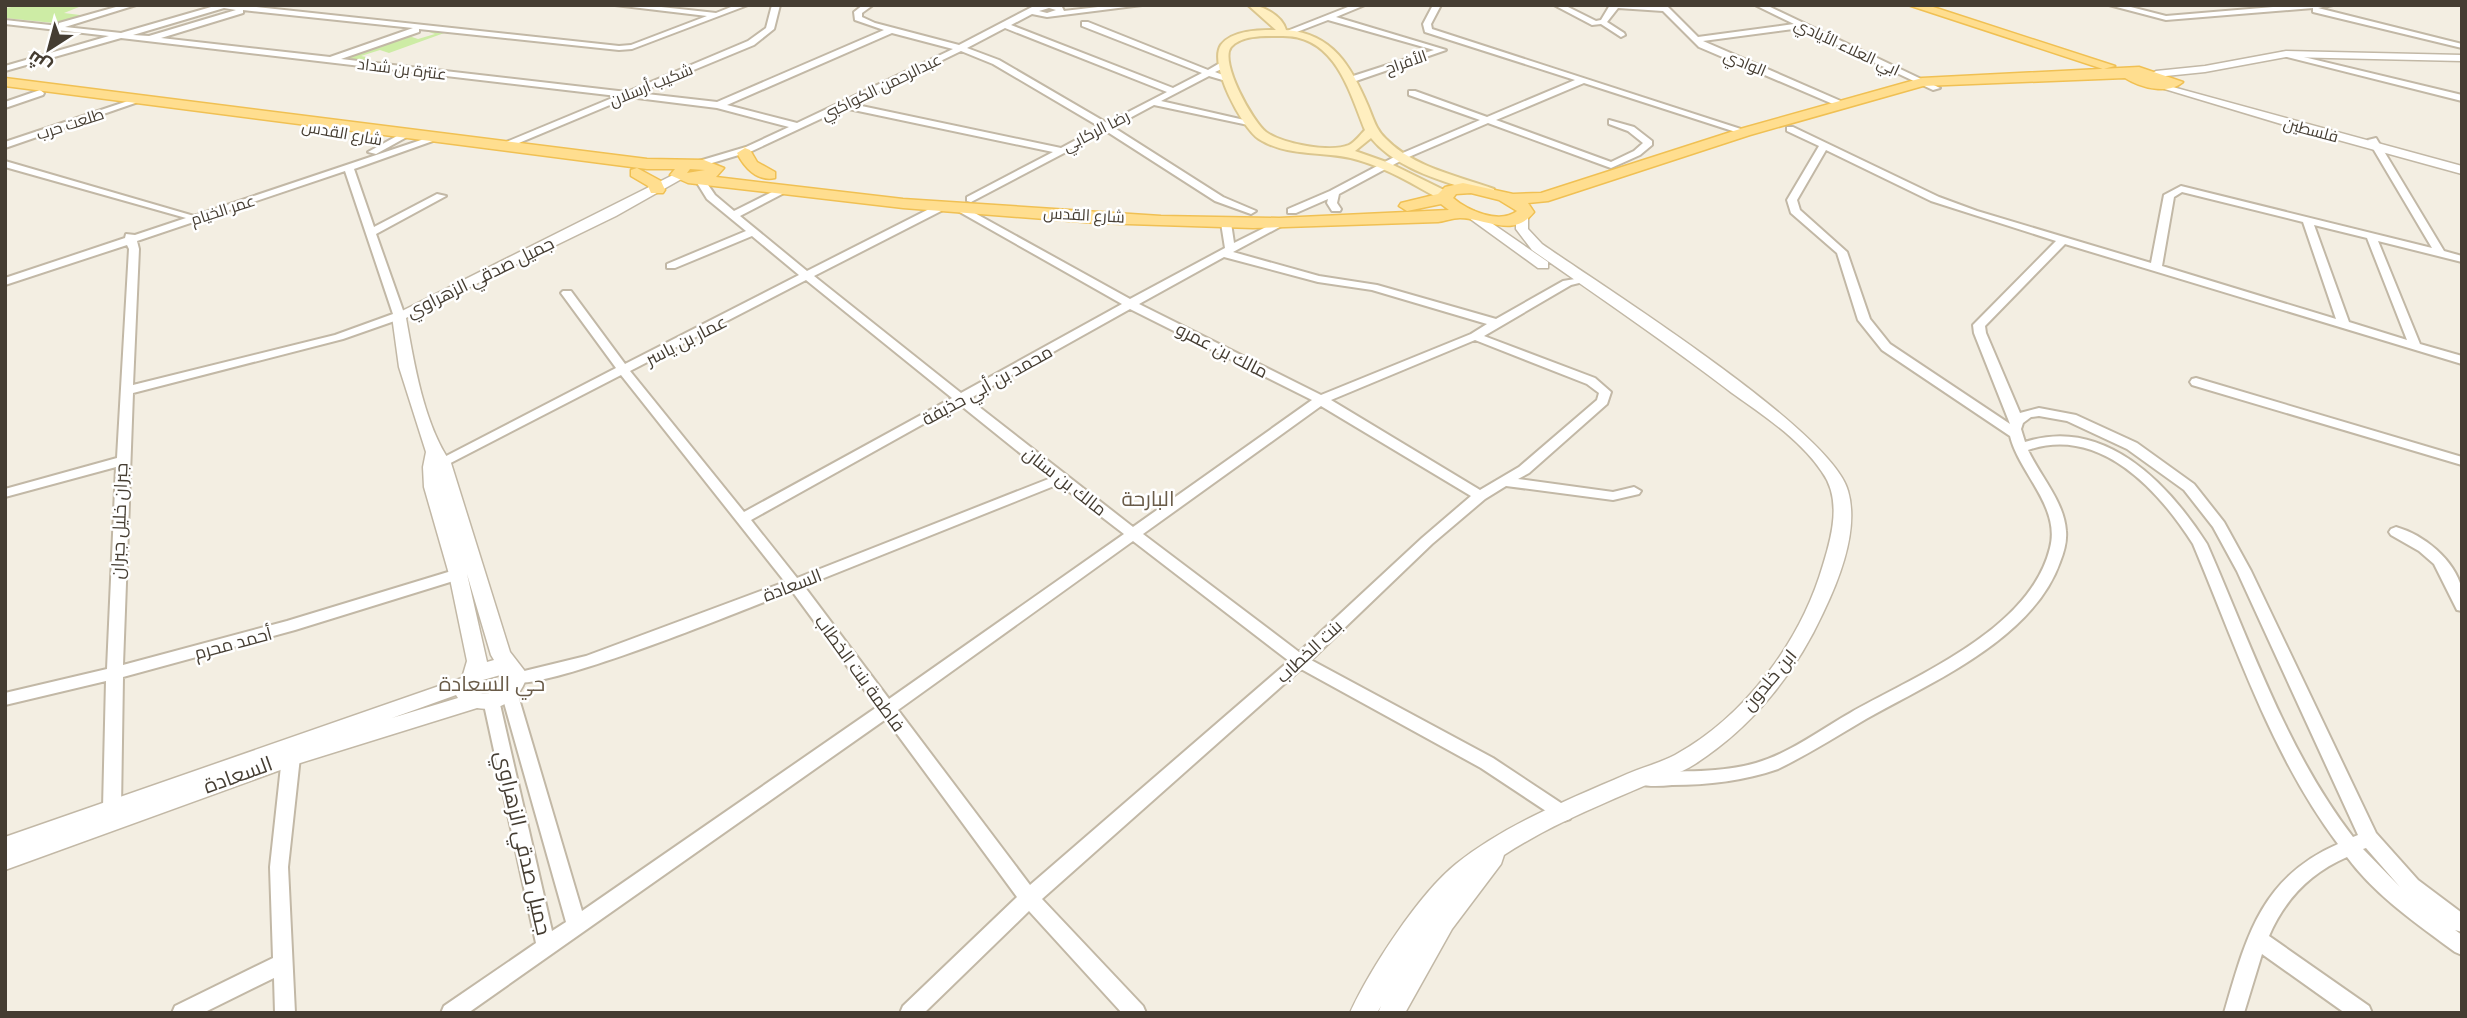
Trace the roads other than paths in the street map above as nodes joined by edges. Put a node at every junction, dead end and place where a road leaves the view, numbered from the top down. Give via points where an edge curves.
1 (107, 5) edge
2 (261, 5) edge
3 (619, 5) edge
4 (744, 5) edge
5 (776, 5) edge
6 (869, 5) edge
7 (1138, 5) edge
8 (1253, 5) edge
9 (1361, 5) edge
10 (1437, 5) edge
11 (1558, 5) edge
12 (1759, 5) edge
13 (1914, 5) edge
14 (1926, 5) edge
15 (2113, 5) edge
16 (2329, 5) edge
17 (128, 6) edge
18 (225, 6) edge
19 (1614, 6) edge
20 (2302, 6) edge
21 (1038, 7) edge
22 (1662, 7) edge
23 (248, 9) junction
24 (1056, 11) edge
25 (718, 15) junction
26 (1327, 17) junction
27 (5, 22) edge
28 (1603, 22) junction
29 (1009, 23) junction
30 (1086, 24) junction
31 (1800, 26) junction
32 (54, 28) junction
33 (422, 28) junction
34 (891, 30) junction
35 (1428, 30) junction
36 (1284, 33) junction
37 (1620, 35) dead end
38 (120, 36) junction
39 (148, 39) junction
40 (1400, 39) junction
41 (1695, 40) junction
42 (1461, 43) junction
43 (2462, 46) edge
44 (960, 48) junction
45 (1442, 50) junction
46 (2286, 54) junction
47 (328, 60) junction
48 (2305, 60) junction
49 (2462, 60) edge
50 (1223, 65) junction
51 (2103, 68) junction
52 (5, 69) edge
53 (1207, 73) junction
54 (2133, 75) junction
55 (1583, 79) junction
56 (1350, 80) junction
57 (2166, 80) junction
58 (2206, 81) junction
59 (5, 82) edge
60 (1230, 82) junction
61 (1929, 85) junction
62 (5, 88) edge
63 (1173, 91) junction
64 (40, 93) junction
65 (1412, 93) dead end
66 (624, 95) junction
67 (2215, 95) junction
68 (2462, 98) edge
69 (134, 102) junction
70 (1153, 102) junction
71 (1840, 104) junction
72 (5, 105) edge
73 (717, 105) junction
74 (844, 105) junction
75 (1483, 121) junction
76 (1612, 122) dead end
77 (1250, 124) junction
78 (797, 126) junction
79 (1107, 127) junction
80 (1790, 128) junction
81 (1373, 131) junction
82 (1745, 132) junction
83 (414, 140) junction
84 (393, 142) junction
85 (2374, 144) junction
86 (5, 145) edge
87 (507, 145) junction
88 (1824, 145) junction
89 (1059, 150) junction
90 (746, 151) junction
91 (1328, 151) junction
92 (1401, 157) junction
93 (5, 164) edge
94 (2462, 164) edge
95 (1382, 166) junction
96 (349, 168) junction
97 (2462, 170) edge
98 (636, 173) junction
99 (697, 173) junction
100 (769, 176) junction
101 (657, 190) junction
102 (781, 191) junction
103 (1489, 192) junction
104 (1586, 192) junction
105 (441, 196) dead end
106 (1445, 197) junction
107 (1507, 199) junction
108 (1335, 201) junction
109 (966, 204) junction
110 (1571, 205) dead end
111 (939, 208) junction
112 (1251, 211) junction
113 (1553, 211) dead end
114 (612, 213) junction
115 (1471, 214) junction
116 (189, 216) junction
117 (732, 216) junction
118 (1523, 216) junction
119 (1287, 217) junction
120 (2307, 219) junction
121 (1226, 223) junction
122 (372, 232) junction
123 (752, 232) junction
124 (2371, 236) junction
125 (132, 238) junction
126 (2062, 241) junction
127 (1227, 251) junction
128 (2440, 253) junction
129 (2462, 259) edge
130 (671, 266) dead end
131 (2156, 268) junction
132 (808, 277) junction
133 (5, 280) edge
134 (1575, 281) junction
135 (567, 293) dead end
136 (1132, 305) junction
137 (399, 316) junction
138 (1496, 323) junction
139 (2344, 324) junction
140 (1475, 336) junction
141 (2416, 345) junction
142 (2462, 360) edge
143 (624, 371) junction
144 (2196, 382) dead end
145 (128, 390) junction
146 (962, 400) junction
147 (1321, 400) junction
148 (2018, 434) junction
149 (121, 461) junction
150 (436, 461) junction
151 (2462, 461) edge
152 (1061, 479) junction
153 (1506, 482) junction
154 (1634, 491) dead end
155 (5, 493) edge
156 (1480, 496) junction
157 (743, 519) junction
158 (2396, 532) dead end
159 (1133, 535) junction
160 (458, 574) junction
161 (795, 585) junction
162 (2462, 606) edge
163 (1300, 661) junction
164 (114, 675) junction
165 (492, 685) junction
166 (5, 699) edge
167 (886, 710) junction
168 (291, 757) junction
169 (1639, 779) junction
170 (112, 808) junction
171 (1564, 814) junction
172 (2369, 838) junction
173 (1504, 844) junction
174 (5, 847) edge
175 (2350, 848) junction
176 (5, 860) edge
177 (1029, 898) junction
178 (576, 924) junction
179 (2462, 924) edge
180 (2257, 939) junction
181 (546, 946) junction
182 (2462, 946) edge
183 (283, 963) junction
184 (183, 1013) edge
185 (285, 1013) edge
186 (451, 1013) edge
187 (910, 1013) edge
188 (1136, 1013) edge
189 (1363, 1013) edge
190 (1391, 1013) edge
191 (2234, 1013) edge
192 (2362, 1013) edge

1 - 17 street
2 - 23 street
3 - 25 street
4 - 25 street
5 - 66 street, شكيب أرسلان via 769,29 758,39
6 - 34 street via 858,12 858,18
7 - 24 street
8 - 36 main road
9 - 26 street
10 - 35 street
11 - 28 street via 1595,23
12 - 31 street, ابي العلاء الأيادي
13 - 51 main road
14 - 54 main road
15 - 20 street via 2166,18
16 - 20 street
17 - 32 street
18 - 23 street
18 - 38 street
19 - 22 street
19 - 28 street
20 - 43 street
21 - 24 street
21 - 24 street via 1036,13
21 - 29 street, عبدالرحمن الكواكبي
22 - 41 street, الوادي
23 - 33 street
23 - 39 street
24 - 29 street, عبدالرحمن الكواكبي
24 - 30 street
24 - 30 street
25 - 33 street via 624,48
26 - 36 street
26 - 40 street
27 - 32 street, عنترة بن شداد
28 - 37 street
29 - 44 street, عبدالرحمن الكواكبي
29 - 63 street
30 - 53 street
31 - 41 street
31 - 61 street, ابي العلاء الأيادي
32 - 38 street, عنترة بن شداد
33 - 47 street
34 - 44 street
34 - 73 street
35 - 40 street
35 - 42 street
36 - 50 main road via 1249,35 1227,44
36 - 56 main road via 1327,44
38 - 39 street, عنترة بن شداد
38 - 52 street
39 - 47 street, عنترة بن شداد
40 - 45 street
41 - 71 street, الوادي
42 - 45 street, الأفراح
42 - 55 street
44 - 74 street, عبدالرحمن الكواكبي
44 - 79 street via 996,62
45 - 56 street, الأفراح
46 - 48 street
46 - 49 street
46 - 57 street
47 - 66 street, عنترة بن شداد
48 - 49 street
48 - 58 street
48 - 68 street
50 - 53 street, رضا الركابي
50 - 60 main road
51 - 54 main road
51 - 61 main road
53 - 60 street
53 - 63 street, رضا الركابي
54 - 57 main road
54 - 61 main road
55 - 75 street
55 - 82 street
56 - 81 main road
57 - 58 street
57 - 67 street, فلسطين
57 - 85 street, فلسطين
58 - 67 street
59 - 83 main road
60 - 77 main road
61 - 71 main road
61 - 80 main road
62 - 64 main road, شارع القدس
63 - 70 street, رضا الركابي
64 - 69 main road, شارع القدس
64 - 72 street
65 - 75 street
66 - 73 street, عنترة بن شداد
66 - 87 street, شكيب أرسلان
67 - 85 street, فلسطين
69 - 84 main road, شارع القدس
69 - 86 street, طلعت حرب
70 - 77 street
70 - 79 street, رضا الركابي
71 - 82 main road
73 - 78 street, عنترة بن شداد
74 - 78 street, عبدالرحمن الكواكبي
74 - 89 street
75 - 76 street via 1611,165 1648,143 1631,129
75 - 92 street
77 - 91 main road via 1268,139
78 - 90 street, عبدالرحمن الكواكبي
79 - 89 street, رضا الركابي
79 - 112 street via 1219,199
80 - 88 street
80 - 104 main road
81 - 91 main road via 1353,148
81 - 92 main road via 1383,147
82 - 104 main road
83 - 84 main road, شارع القدس
83 - 87 main road via 439,137
83 - 96 street, عمر الخيام
83 - 98 main road, شارع القدس
84 - 116 street, عمر الخيام
85 - 94 street, فلسطين
85 - 97 street, فلسطين
85 - 128 street
87 - 99 main road
88 - 126 street via 1935,199
88 - 148 street via 1792,200 1795,211 1842,252 1864,320 1886,347
89 - 109 street, رضا الركابي
90 - 99 street
90 - 99 street
90 - 100 main road via 751,165
91 - 95 main road
92 - 95 street
92 - 103 main road
93 - 116 street
95 - 106 main road
95 - 108 street
96 - 122 street
96 - 125 street, عمر الخيام
98 - 99 main road, شارع القدس
98 - 101 main road
99 - 100 main road
99 - 101 street
99 - 102 main road, شارع القدس via 709,181
99 - 114 street via 629,209
99 - 117 street, مالك بن سنان via 706,192
100 - 109 main road
101 - 114 street
102 - 111 main road, شارع القدس
102 - 117 street
103 - 106 main road via 1463,188 1451,190
103 - 107 main road
104 - 107 main road
104 - 110 main road
105 - 122 street
106 - 108 main road via 1397,207
106 - 115 main road
107 - 118 main road via 1525,209
108 - 119 main road
109 - 111 main road, شارع القدس
109 - 112 main road
109 - 121 main road, شارع القدس
109 - 136 street, مالك بن عمرو
111 - 132 street, عمار بن ياسر
112 - 119 main road
113 - 118 main road
114 - 137 street, جميل صدقي الزهراوي
115 - 118 main road via 1493,220
115 - 119 main road, شارع القدس
115 - 134 street
116 - 125 street, عمر الخيام
117 - 123 street, مالك بن سنان
118 - 134 street via 1525,235
119 - 121 main road, شارع القدس
119 - 127 street, محمد بن أبي حذيفة
120 - 124 street
120 - 131 street via 2195,191 2174,191 2169,195
120 - 139 street
121 - 127 street
122 - 137 street
123 - 130 street
123 - 132 street, مالك بن سنان
124 - 128 street
124 - 141 street
125 - 133 street, عمر الخيام
125 - 145 street, جبران خليل جبران
126 - 131 street
126 - 148 street via 1979,325
127 - 136 street, محمد بن أبي حذيفة
127 - 138 street via 1318,279 1373,287
128 - 129 street
131 - 139 street
132 - 143 street, عمار بن ياسر
132 - 146 street, مالك بن سنان
134 - 138 street
134 - 169 street, ابن خلدون via 1768,411 1811,449 1835,478 1840,492 1840,522 1821,602 1801,640 1753,702 1684,760
135 - 143 street, فاطمة بنت الخطاب
136 - 146 street, محمد بن أبي حذيفة
136 - 147 street, مالك بن عمرو
137 - 145 street via 339,337
137 - 150 street, جميل صدقي الزهراوي via 407,367
138 - 140 street
139 - 141 street
140 - 147 street
140 - 153 street, بنت الخطاب via 1584,378 1605,392 1603,401
141 - 142 street
143 - 150 street, عمار بن ياسر
143 - 157 street, فاطمة بنت الخطاب
144 - 151 street
145 - 149 street, جبران خليل جبران
146 - 152 street, مالك بن سنان
146 - 157 street, محمد بن أبي حذيفة
147 - 156 street, مالك بن عمرو
147 - 159 street
148 - 169 street via 2052,506 2059,544 2052,569 2031,599 1998,631 1958,659 1770,764 1698,777
148 - 172 street via 2026,414 2039,412 2087,424 2132,446 2189,487 2219,526 2244,571
148 - 175 street via 2086,444 2104,452 2158,487 2188,523 2311,790
149 - 155 street
149 - 164 street, جبران خليل جبران
150 - 160 street, جميل صدقي الزهراوي via 433,487
150 - 165 street, جميل صدقي الزهراوي via 502,655
152 - 159 street, مالك بن سنان
152 - 161 street, السعادة
153 - 154 street via 1613,496
153 - 156 street, بنت الخطاب
156 - 163 street, بنت الخطاب
157 - 161 street, فاطمة بنت الخطاب
158 - 162 street via 2434,554 2445,566
159 - 163 street, مالك بن سنان
159 - 167 street
160 - 164 street, أحمد محرم via 278,631
160 - 165 street, جميل صدقي الزهراوي via 477,661
161 - 165 street, السعادة via 555,672
161 - 167 street, فاطمة بنت الخطاب
163 - 171 street, مالك بن سنان via 1487,763
163 - 177 street, بنت الخطاب
164 - 166 street, أحمد محرم
164 - 170 street, جبران خليل جبران
165 - 168 street, السعادة
165 - 170 street, السعادة
165 - 178 street, جميل صدقي الزهراوي
165 - 181 street, جميل صدقي الزهراوي
167 - 177 street, فاطمة بنت الخطاب
167 - 178 street
168 - 176 street, السعادة
168 - 183 street via 279,867
169 - 171 street, ابن خلدون
170 - 174 street, السعادة
171 - 173 street, ابن خلدون
172 - 175 street
172 - 179 street via 2411,886
173 - 189 street, ابن خلدون via 1462,873 1424,916
173 - 190 street, ابن خلدون via 1443,922
175 - 180 street via 2306,870 2286,889
175 - 182 street via 2390,889
177 - 187 street, بنت الخطاب
177 - 188 street, فاطمة بنت الخطاب
178 - 181 street
180 - 191 street
180 - 192 street
181 - 186 street
183 - 184 street
183 - 185 street

